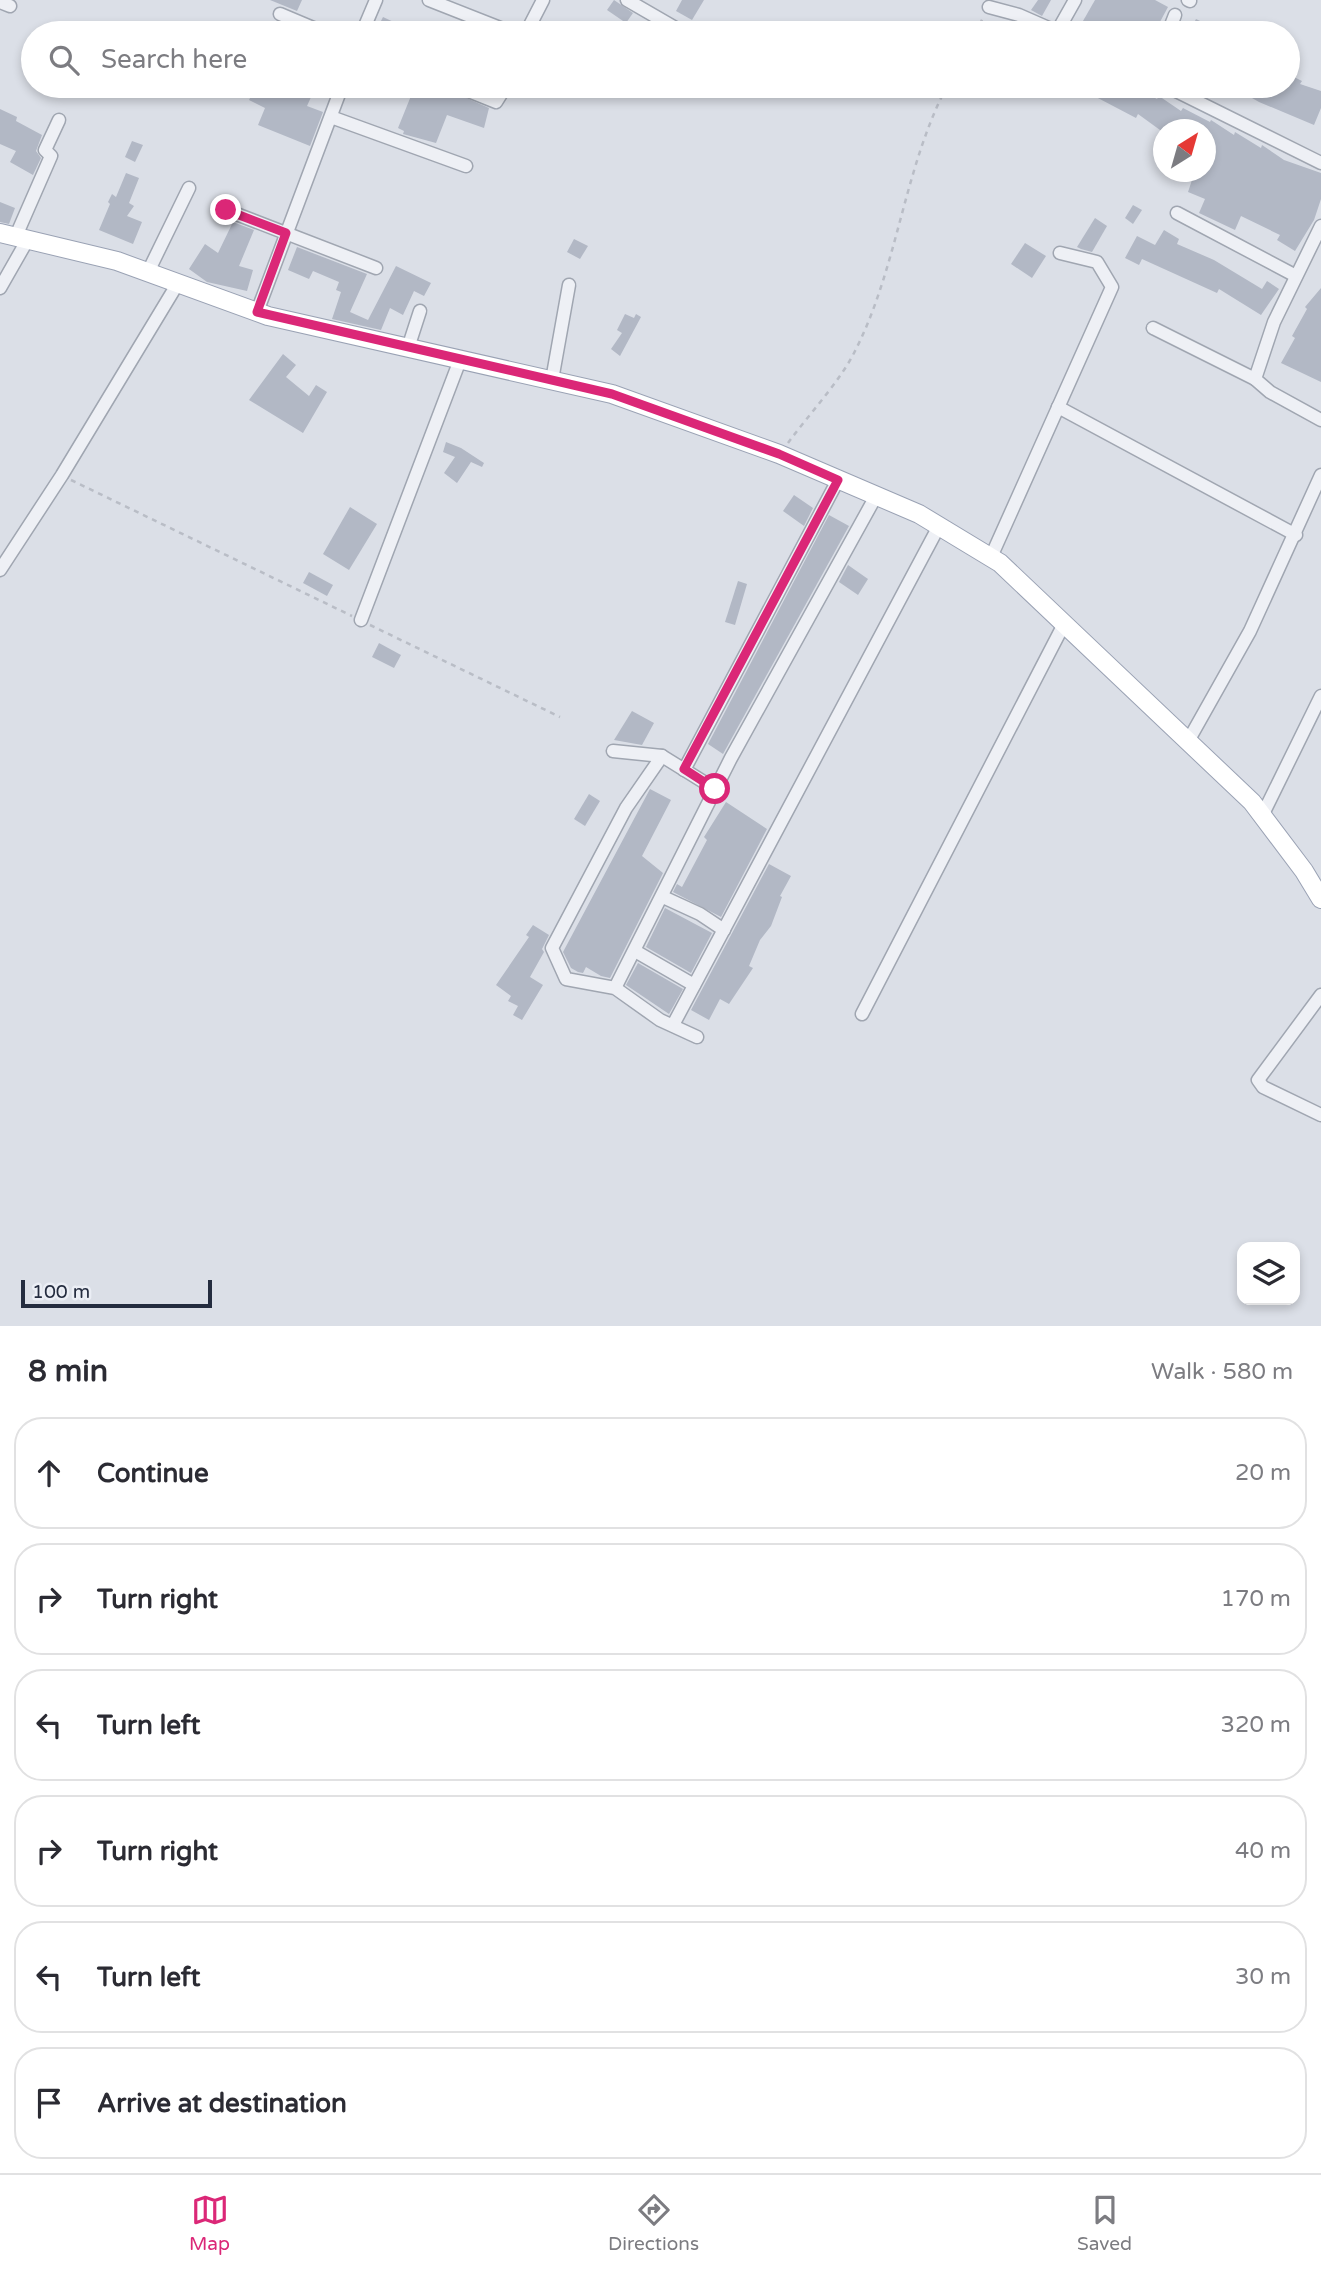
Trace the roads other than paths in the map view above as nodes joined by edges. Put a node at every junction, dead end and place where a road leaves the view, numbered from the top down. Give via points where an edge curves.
1 (376, 0) edge
2 (429, 0) edge
3 (543, 0) edge
4 (628, 0) edge
5 (1075, 0) edge
6 (989, 7) dead end
7 (280, 14) dead end
8 (1175, 15) dead end
9 (297, 21) edge
10 (367, 21) edge
11 (482, 21) edge
12 (532, 21) edge
13 (664, 21) edge
14 (1032, 21) edge
15 (1065, 21) edge
16 (1173, 21) edge
17 (338, 98) edge
18 (1190, 98) edge
19 (331, 117) junction
20 (59, 120) dead end
21 (1321, 163) edge
22 (466, 166) dead end
23 (189, 188) dead end
24 (226, 210) dead end
25 (1177, 213) dead end
26 (1321, 226) edge
27 (286, 233) junction
28 (15, 236) edge
29 (1060, 254) dead end
30 (376, 268) dead end
31 (148, 272) junction
32 (1296, 276) junction
33 (178, 283) junction
34 (569, 285) dead end
35 (0, 288) edge
36 (420, 311) dead end
37 (257, 312) junction
38 (1153, 328) dead end
39 (408, 348) junction
40 (460, 359) junction
41 (1255, 379) junction
42 (552, 380) junction
43 (1058, 407) junction
44 (1321, 420) edge
45 (1321, 475) edge
46 (838, 480) junction
47 (876, 496) junction
48 (939, 526) junction
49 (1296, 535) junction
50 (991, 557) junction
51 (0, 570) edge
52 (361, 620) road end
53 (1064, 624) junction
54 (1321, 696) edge
55 (1187, 743) junction
56 (613, 751) dead end
57 (662, 756) junction
58 (684, 769) junction
59 (715, 789) junction
60 (1262, 816) junction
61 (663, 897) junction
62 (1321, 899) edge
63 (724, 930) junction
64 (635, 951) junction
65 (694, 985) junction
66 (615, 988) junction
67 (1321, 995) edge
68 (862, 1014) dead end
69 (673, 1025) junction
70 (697, 1037) dead end
71 (1321, 1115) edge

1 - 10 street
2 - 11 street
3 - 12 street
4 - 13 street
5 - 15 street
6 - 14 street
7 - 9 street
8 - 16 street
17 - 19 street
18 - 21 street
19 - 22 street
19 - 27 street
20 - 28 street via 45,150 51,156
23 - 31 street
24 - 27 street
25 - 32 street
26 - 32 street
27 - 30 street
27 - 37 street
28 - 31 main road
28 - 35 street
29 - 43 street via 1097,262 1112,287
31 - 33 main road
32 - 41 street
33 - 37 main road
33 - 51 street
34 - 42 street
36 - 39 street
37 - 39 main road
38 - 41 street
39 - 40 main road
40 - 42 main road
40 - 52 street
41 - 44 street
42 - 46 main road via 612,394
43 - 49 street
43 - 50 street
45 - 49 street
46 - 47 main road
46 - 58 street
47 - 48 main road
47 - 59 street
48 - 50 main road
48 - 63 street
49 - 55 street via 1251,631
50 - 53 main road
53 - 55 main road
53 - 68 street
54 - 60 street
55 - 60 main road
56 - 57 street
57 - 58 street
57 - 66 street via 626,808 552,948 566,979
58 - 59 street
59 - 61 street
60 - 62 main road
61 - 63 street
61 - 64 street
63 - 65 street
64 - 65 street
64 - 66 street
65 - 69 street
66 - 69 street
67 - 71 street via 1258,1080 1263,1087
69 - 70 street

